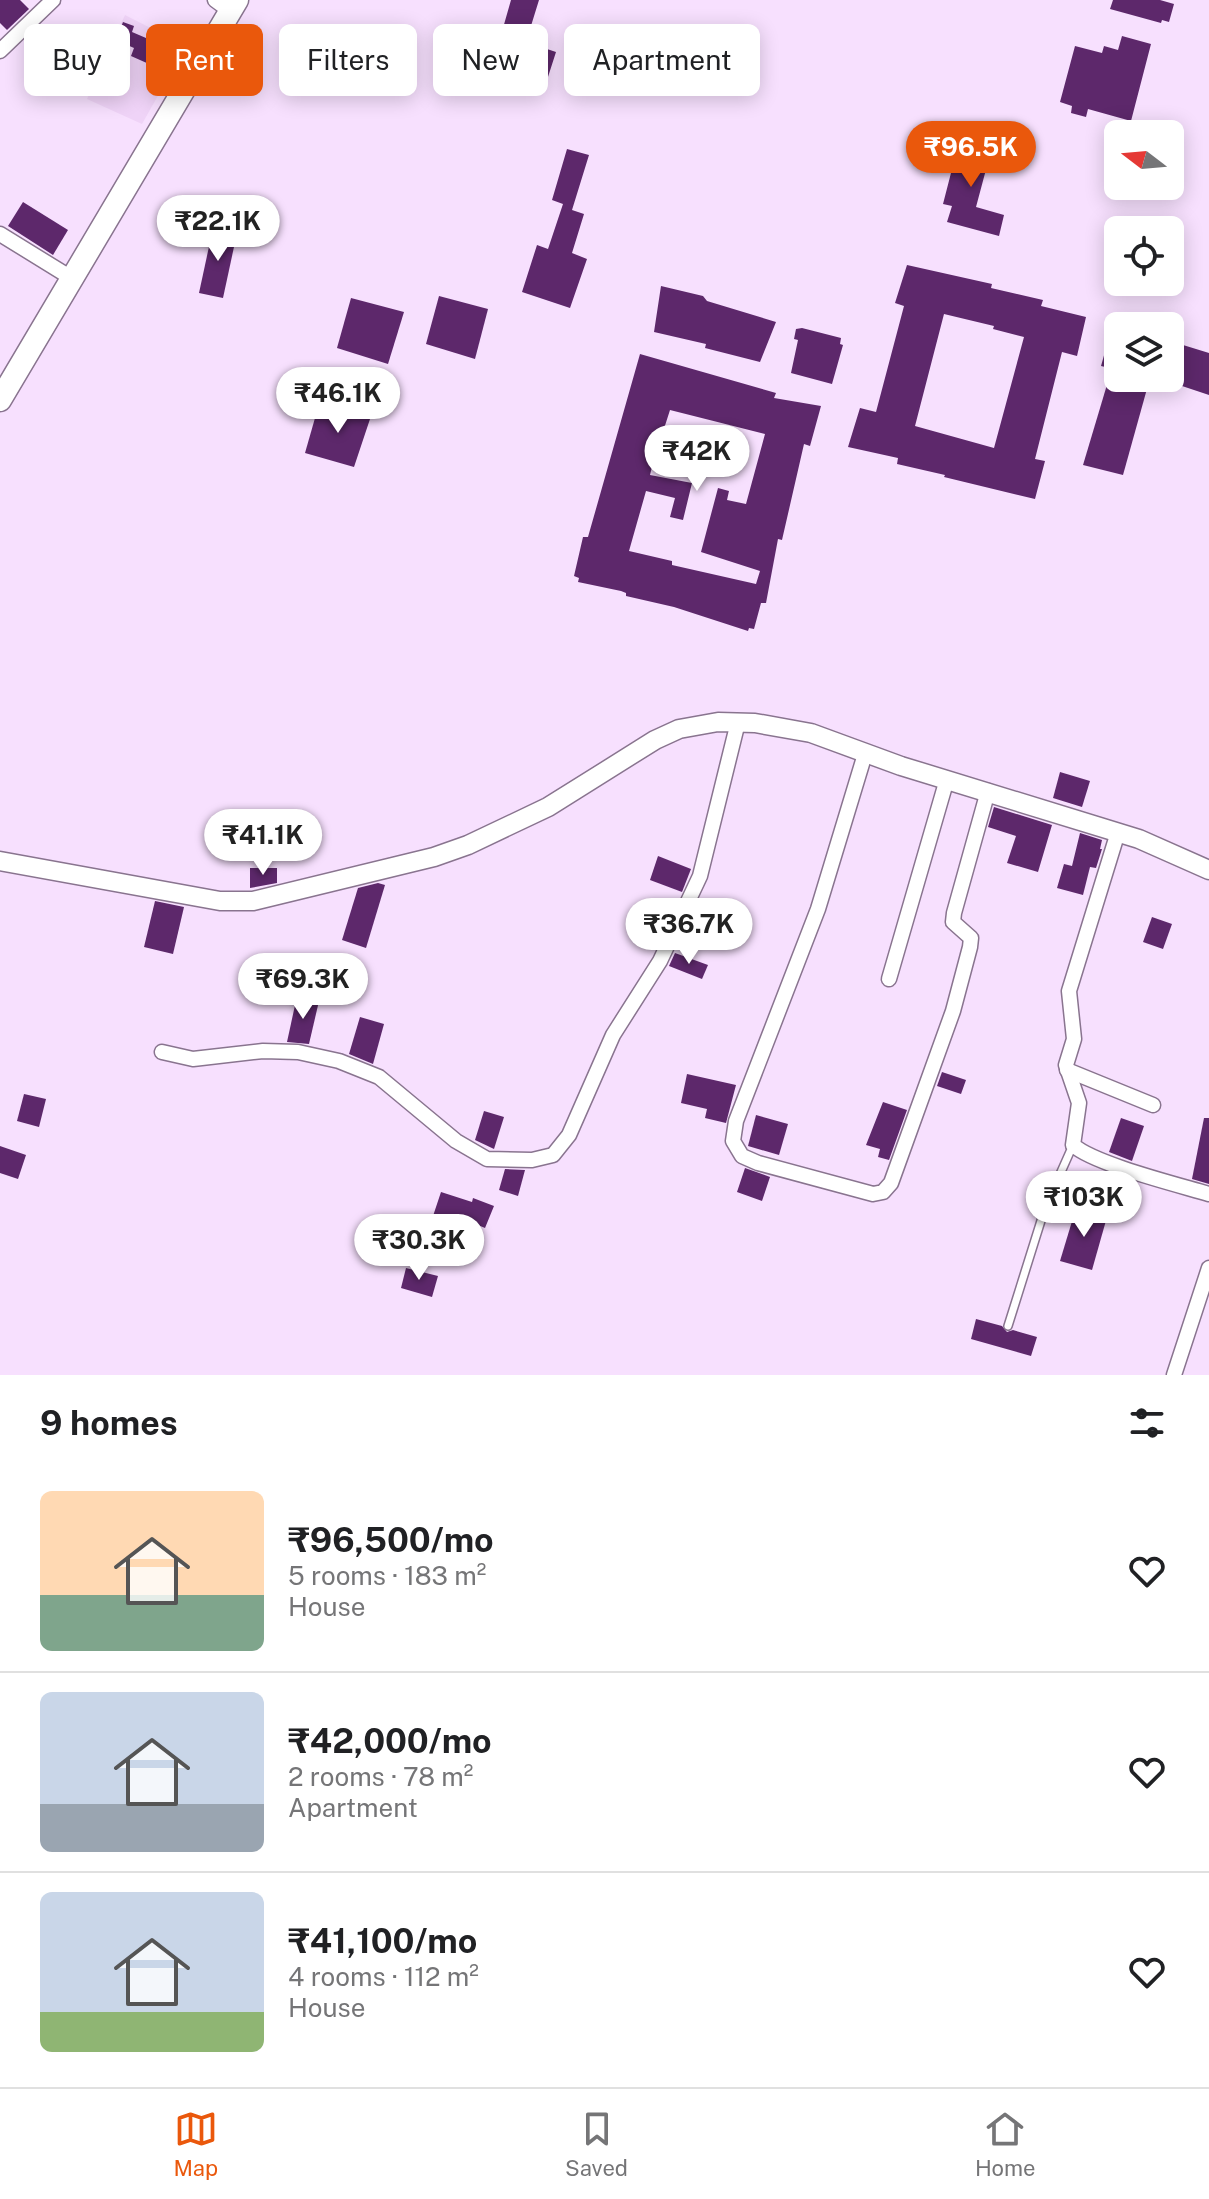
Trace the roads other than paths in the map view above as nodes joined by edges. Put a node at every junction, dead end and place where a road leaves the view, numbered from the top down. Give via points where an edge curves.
1 (53, 0) edge
2 (227, 4) edge
3 (3, 42) edge
4 (0, 234) edge
5 (73, 279) junction
6 (0, 400) edge
7 (738, 722) junction
8 (865, 754) junction
9 (947, 779) junction
10 (988, 791) junction
11 (1118, 832) junction
12 (0, 861) edge
13 (1209, 870) edge
14 (889, 979) dead end
15 (162, 1052) dead end
16 (1067, 1070) junction
17 (1153, 1105) dead end
18 (1073, 1145) junction
19 (1209, 1194) edge
20 (1209, 1268) edge
21 (1008, 1326) dead end
22 (1174, 1375) edge

1 - 3 street
2 - 5 main road
4 - 5 street
5 - 6 main road
7 - 8 street via 811,733
7 - 12 street via 699,724 655,740 548,807 468,845 253,901 209,900
7 - 15 street via 700,876 660,961 613,1035 569,1135 553,1155 487,1159 456,1141 379,1077 339,1061 298,1052 193,1059
8 - 9 street
8 - 10 street via 818,909 736,1121 733,1141 742,1156 758,1163 873,1194 891,1183 953,1011 970,947 967,932 953,918
9 - 10 street
9 - 14 street
10 - 11 street
11 - 13 street
11 - 16 street via 1072,973 1074,1039
16 - 17 street
16 - 18 street via 1079,1103
18 - 19 street
18 - 21 lane via 1045,1208
20 - 22 street

